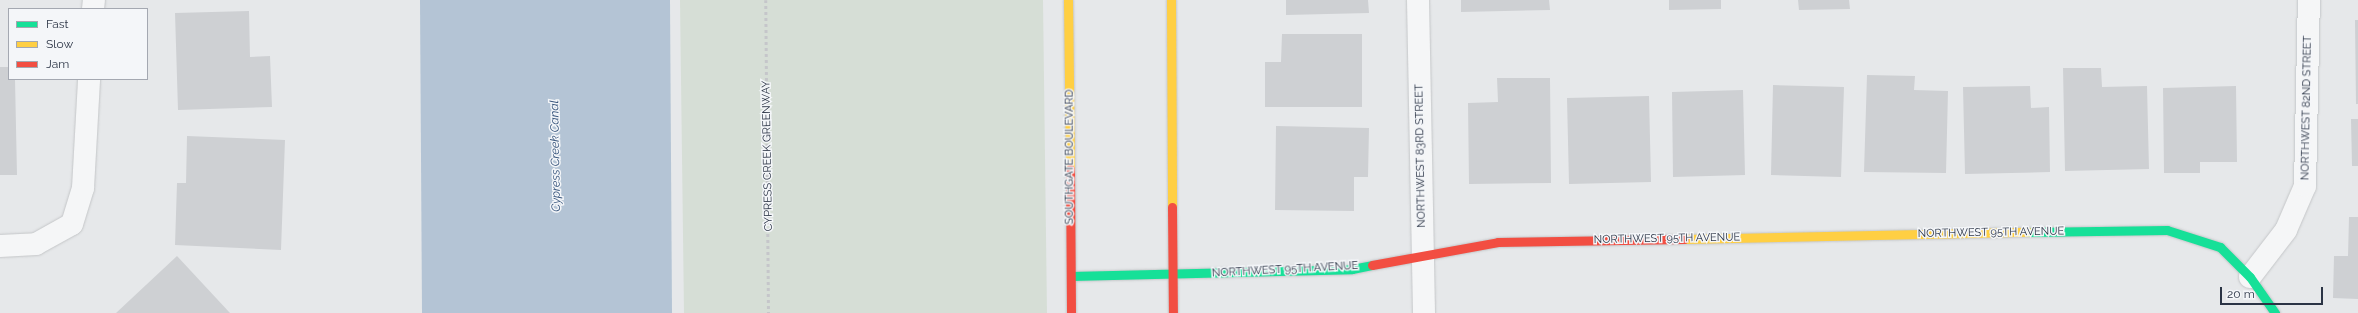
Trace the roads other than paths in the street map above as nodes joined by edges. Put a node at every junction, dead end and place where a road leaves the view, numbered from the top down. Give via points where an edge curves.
1 (1068, 0) edge
2 (1171, 0) edge
3 (1418, 0) edge
4 (2309, 0) edge
5 (89, 80) edge
6 (0, 246) edge
7 (1424, 255) junction
8 (1173, 275) junction
9 (1070, 276) junction
10 (2250, 277) junction
11 (1071, 313) edge
12 (1173, 313) edge
13 (1424, 313) edge
14 (2275, 313) edge

1 - 9 street, SOUTHGATE BOULEVARD
2 - 8 street
3 - 7 street, NORTHWEST 83RD STREET
4 - 10 street, NORTHWEST 82ND STREET via 2305,186 2286,230
5 - 6 street via 82,188 72,224 36,244
7 - 8 street, NORTHWEST 95TH AVENUE via 1352,269
7 - 10 street, NORTHWEST 95TH AVENUE via 1498,242 2167,230 2220,247
7 - 13 street, NORTHWEST 83RD STREET
8 - 9 street, NORTHWEST 95TH AVENUE
8 - 12 street
9 - 11 street, SOUTHGATE BOULEVARD
10 - 14 street

